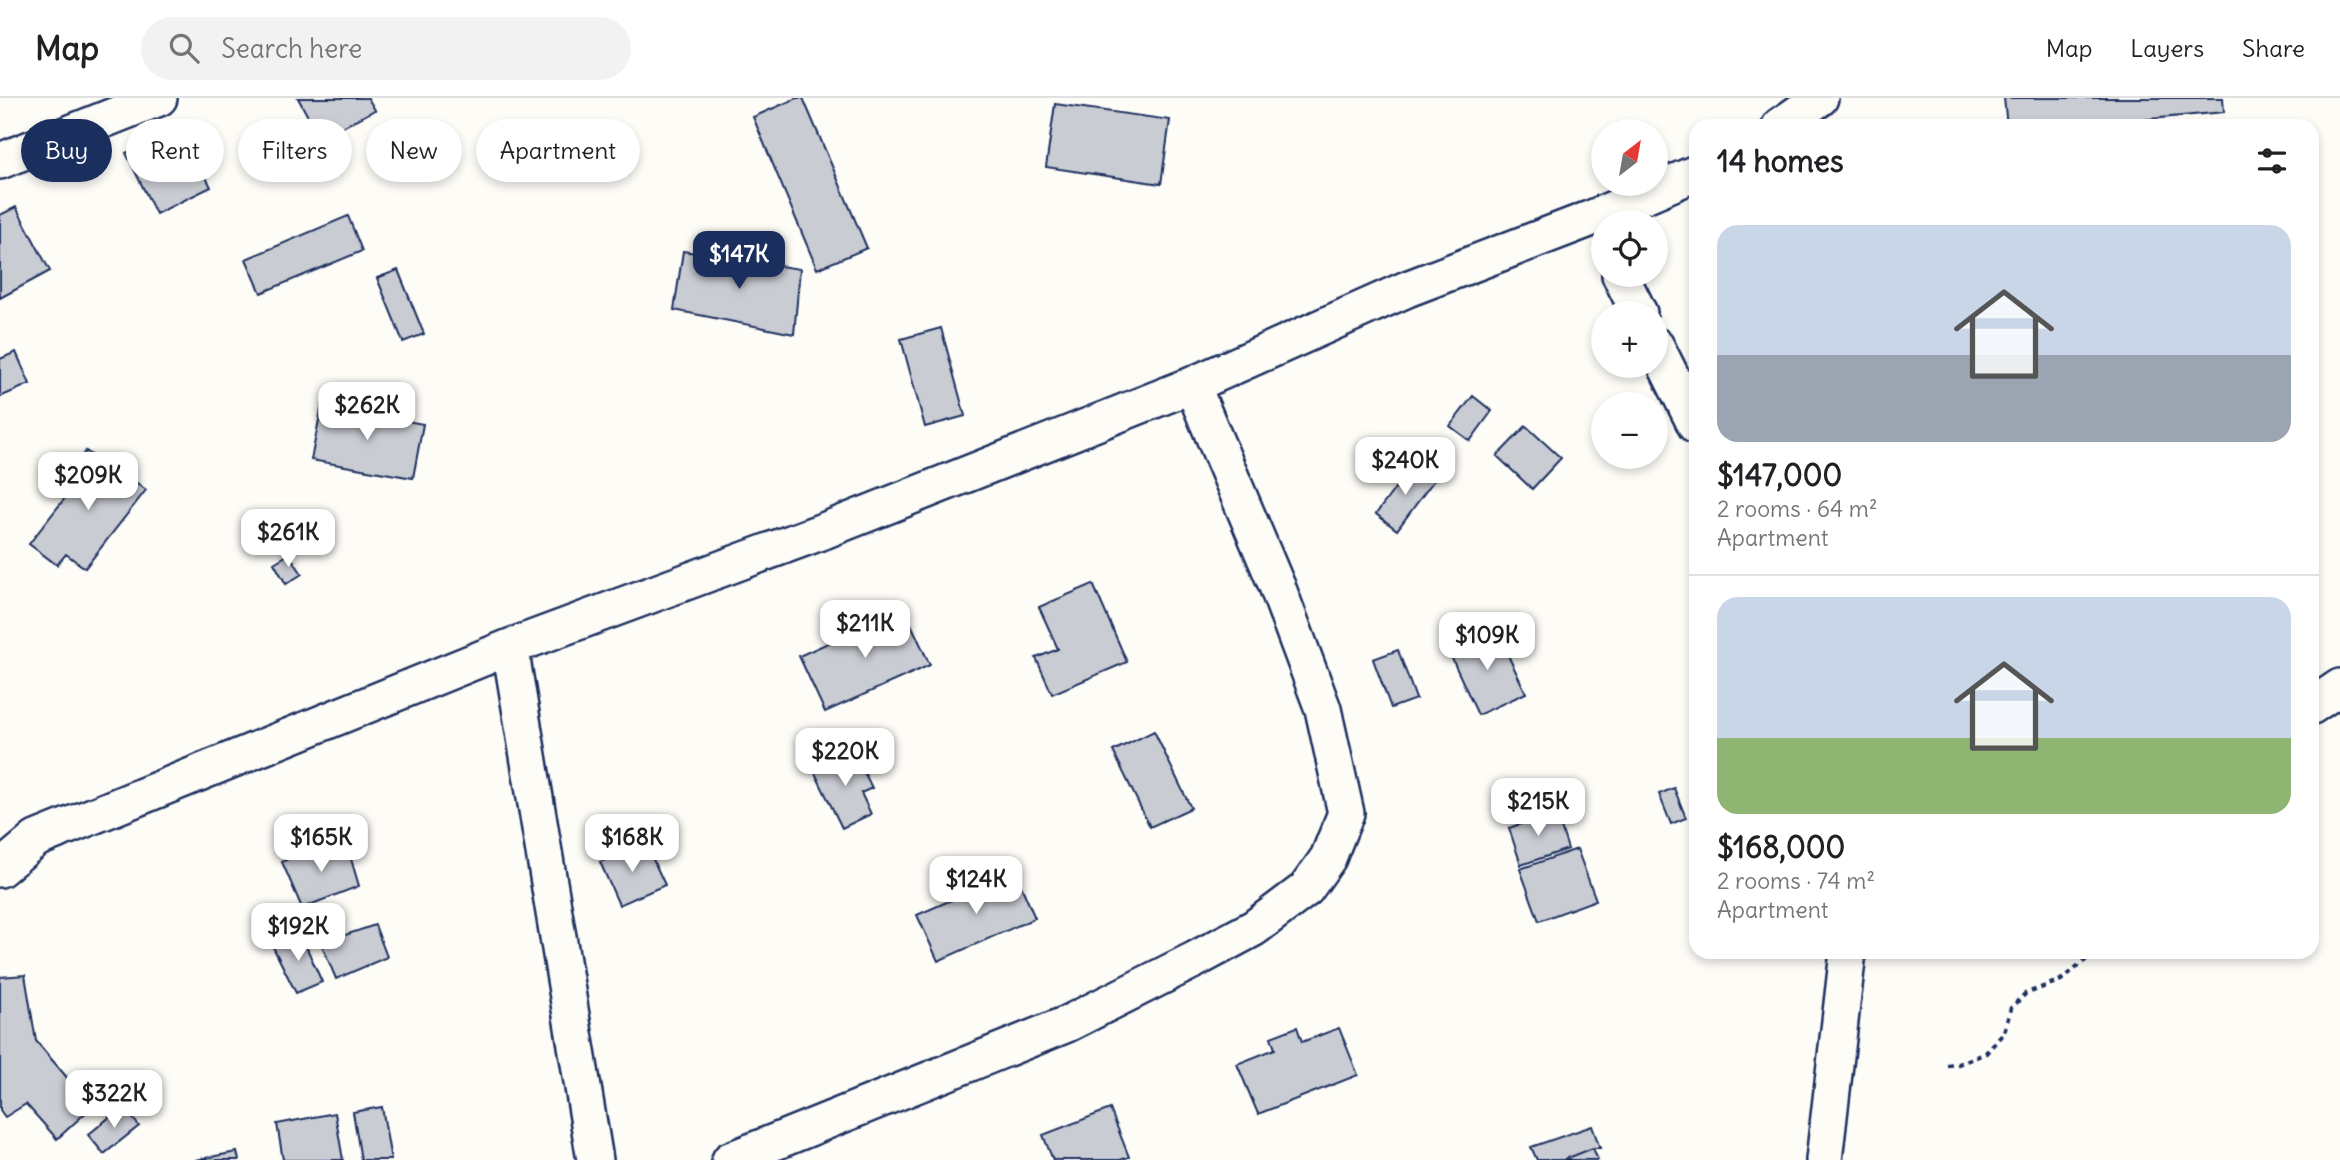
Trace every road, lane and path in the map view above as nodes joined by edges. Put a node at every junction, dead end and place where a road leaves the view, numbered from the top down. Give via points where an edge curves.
1 (159, 98) edge
2 (1819, 98) edge
3 (1790, 119) edge
4 (0, 161) edge
5 (1689, 177) edge
6 (1631, 210) edge
7 (1591, 231) edge
8 (1668, 370) edge
9 (1192, 386) junction
10 (1689, 412) edge
11 (510, 647) junction
12 (2340, 687) edge
13 (2319, 701) edge
14 (36, 839) junction
15 (0, 840) edge
16 (0, 869) edge
17 (1847, 959) edge
18 (2086, 959) edge
19 (1947, 1065) dead end
20 (595, 1160) edge
21 (730, 1160) edge
22 (1824, 1160) edge

1 - 4 street
2 - 3 street
5 - 6 street
7 - 9 street via 1407,289
8 - 10 street
9 - 11 street via 826,530
9 - 21 street via 1277,586 1323,709 1346,813 1328,858 1306,889 1254,928 1196,959 1066,1024
11 - 14 street
11 - 20 street
12 - 13 street
14 - 15 street
14 - 16 street
17 - 22 street
18 - 19 path via 2061,980 2025,994 2011,1008 2004,1032 1986,1053

